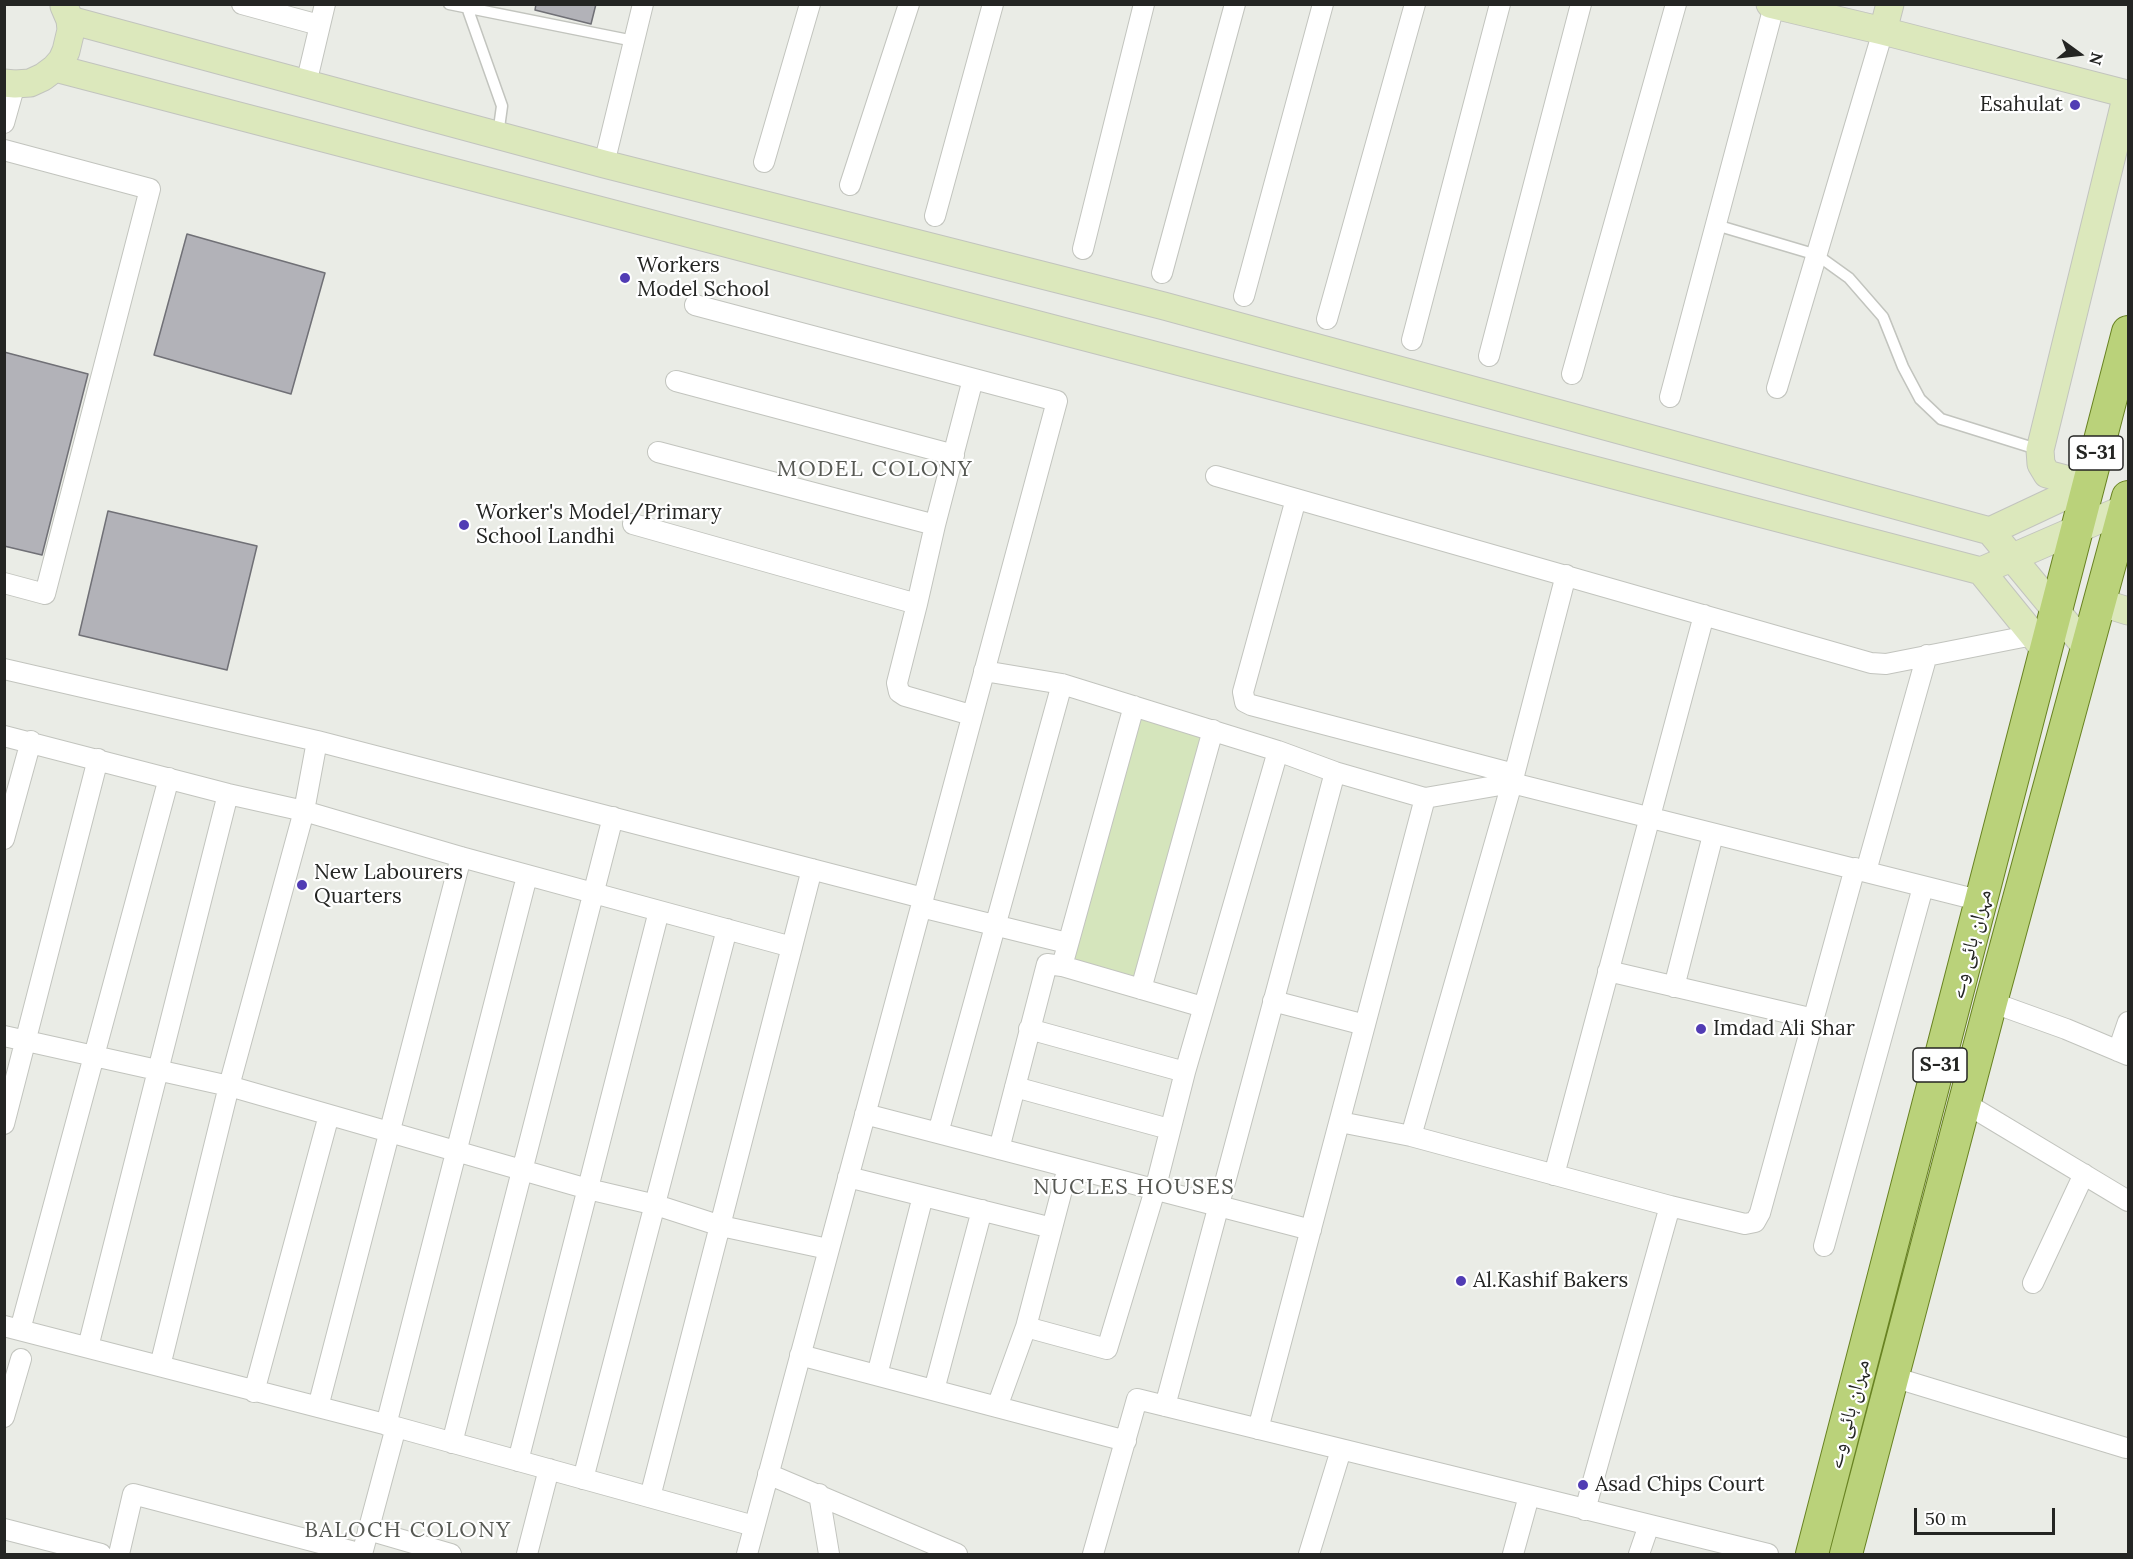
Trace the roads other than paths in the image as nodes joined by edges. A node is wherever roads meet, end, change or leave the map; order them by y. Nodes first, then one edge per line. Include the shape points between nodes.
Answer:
1 (242, 4) edge
2 (325, 4) edge
3 (449, 4) edge
4 (643, 4) edge
5 (810, 4) edge
6 (909, 4) edge
7 (993, 4) edge
8 (1144, 4) edge
9 (1235, 4) edge
10 (1323, 4) edge
11 (1414, 4) edge
12 (1500, 4) edge
13 (1581, 4) edge
14 (1676, 4) edge
15 (1890, 4) edge
16 (1772, 5) edge
17 (468, 10) junction
18 (67, 12) edge
19 (319, 25) junction
20 (1883, 31) junction
21 (634, 41) junction
22 (55, 68) junction
23 (10, 84) edge
24 (306, 84) junction
25 (4, 123) edge
26 (498, 135) junction
27 (4, 150) edge
28 (764, 162) dead end
29 (604, 164) junction
30 (850, 185) dead end
31 (935, 216) dead end
32 (1716, 225) junction
33 (1083, 249) dead end
34 (1817, 255) junction
35 (1162, 273) dead end
36 (1244, 296) dead end
37 (694, 305) dead end
38 (1327, 319) dead end
39 (2128, 332) edge
40 (1412, 340) dead end
41 (1489, 356) dead end
42 (1572, 374) dead end
43 (973, 379) junction
44 (676, 381) dead end
45 (1778, 388) dead end
46 (1670, 397) dead end
47 (2040, 450) junction
48 (658, 452) dead end
49 (954, 455) junction
50 (1216, 476) dead end
51 (2088, 485) junction
52 (1296, 499) junction
53 (2127, 502) edge
54 (633, 524) dead end
55 (935, 525) junction
56 (2078, 529) junction
57 (1989, 531) junction
58 (2012, 557) junction
59 (1981, 571) junction
60 (1566, 575) junction
61 (4, 583) edge
62 (2099, 602) junction
63 (917, 604) junction
64 (2056, 611) junction
65 (2128, 611) edge
66 (1704, 615) junction
67 (2040, 643) junction
68 (2086, 647) junction
69 (1927, 655) junction
70 (4, 669) edge
71 (984, 670) junction
72 (1062, 684) junction
73 (1134, 706) junction
74 (971, 715) junction
75 (1213, 730) junction
76 (4, 736) edge
77 (31, 741) junction
78 (317, 741) junction
79 (1278, 751) junction
80 (98, 759) junction
81 (1335, 772) junction
82 (169, 778) junction
83 (1513, 778) junction
84 (228, 794) junction
85 (1425, 798) junction
86 (304, 811) junction
87 (613, 817) junction
88 (1650, 818) junction
89 (1713, 835) junction
90 (4, 839) edge
91 (461, 857) junction
92 (812, 869) junction
93 (1861, 870) junction
94 (528, 876) junction
95 (1923, 887) junction
96 (595, 892) junction
97 (1982, 901) junction
98 (922, 902) junction
99 (659, 911) junction
100 (994, 925) junction
101 (727, 929) junction
102 (1067, 943) junction
103 (792, 947) junction
104 (1062, 966) junction
105 (1608, 971) junction
106 (1674, 987) junction
107 (1141, 989) junction
108 (1273, 1001) junction
109 (1991, 1002) junction
110 (1203, 1007) junction
111 (1814, 1019) junction
112 (2128, 1022) edge
113 (1365, 1025) junction
114 (1029, 1029) junction
115 (4, 1036) edge
116 (26, 1041) junction
117 (2123, 1053) edge
118 (93, 1056) junction
119 (159, 1069) junction
120 (1185, 1072) junction
121 (229, 1086) junction
122 (1015, 1087) junction
123 (1965, 1103) junction
124 (865, 1114) junction
125 (328, 1115) junction
126 (1340, 1122) junction
127 (4, 1124) edge
128 (1169, 1129) junction
129 (390, 1131) junction
130 (938, 1133) junction
131 (1411, 1136) junction
132 (999, 1149) junction
133 (458, 1151) junction
134 (1068, 1167) junction
135 (522, 1169) junction
136 (2084, 1174) junction
137 (1554, 1175) junction
138 (848, 1177) junction
139 (588, 1189) junction
140 (1155, 1190) junction
141 (923, 1196) junction
142 (2128, 1201) edge
143 (656, 1205) junction
144 (1219, 1205) junction
145 (1670, 1206) junction
146 (982, 1210) junction
147 (721, 1226) junction
148 (1052, 1228) junction
149 (1311, 1230) junction
150 (1824, 1246) dead end
151 (828, 1249) junction
152 (2033, 1283) dead end
153 (1026, 1327) junction
154 (12, 1328) edge
155 (88, 1347) junction
156 (800, 1355) junction
157 (21, 1359) dead end
158 (160, 1366) junction
159 (877, 1375) junction
160 (1893, 1377) junction
161 (934, 1390) junction
162 (254, 1392) junction
163 (1165, 1406) junction
164 (318, 1407) junction
165 (997, 1407) junction
166 (4, 1417) edge
167 (391, 1426) junction
168 (1258, 1429) junction
169 (1126, 1441) junction
170 (452, 1443) junction
171 (2126, 1448) dead end
172 (1341, 1450) junction
173 (518, 1461) junction
174 (549, 1469) junction
175 (768, 1474) junction
176 (583, 1479) junction
177 (819, 1494) junction
178 (1528, 1496) junction
179 (650, 1497) junction
180 (1585, 1510) junction
181 (1649, 1525) junction
182 (754, 1526) junction
183 (4, 1529) edge
184 (368, 1530) junction
185 (101, 1554) edge
186 (119, 1554) edge
187 (451, 1554) edge
188 (527, 1554) edge
189 (747, 1554) edge
190 (829, 1554) edge
191 (957, 1554) edge
192 (1093, 1554) edge
193 (1309, 1554) edge
194 (1513, 1554) edge
195 (1640, 1554) edge
196 (1768, 1554) edge
197 (1812, 1554) edge
198 (1846, 1554) edge

1 - 19 street
2 - 19 street
3 - 17 lane
4 - 21 street
5 - 28 street
6 - 30 street
7 - 31 street
8 - 33 street
9 - 35 street
10 - 36 street
11 - 38 street
12 - 40 street
13 - 41 street
14 - 42 street
15 - 20 street
16 - 20 street
16 - 32 street
17 - 21 lane
17 - 26 lane via 502,106
18 - 22 street via 70,30 66,51
18 - 24 street
19 - 24 street
20 - 34 street
20 - 47 street via 2127,94
21 - 29 street
22 - 23 street via 30,83
22 - 59 street
23 - 25 street
24 - 26 street
26 - 29 street
27 - 61 street via 150,189 45,594
29 - 57 street via 1164,306
32 - 34 lane
32 - 46 street
34 - 45 street
34 - 47 lane via 1849,278 1883,317 1920,399 1941,419
37 - 43 street
39 - 51 main road, مہران ہائی وے / S-31
43 - 49 street
43 - 71 street via 1057,401
44 - 49 street
47 - 51 street via 2047,474
48 - 55 street
49 - 55 street
50 - 52 street
51 - 56 main road, مہران ہائی وے / S-31
51 - 57 street
52 - 60 street
52 - 83 street via 1243,692 1245,702
53 - 56 street
53 - 62 main road, مہران ہائی وے / S-31
54 - 63 street
55 - 63 street
56 - 58 street
56 - 64 main road, مہران ہائی وے / S-31
57 - 58 street
58 - 59 street
58 - 64 street
59 - 67 street
60 - 66 street
60 - 83 street
62 - 65 street
62 - 68 main road, مہران ہائی وے / S-31
63 - 74 street via 898,692
64 - 67 main road, مہران ہائی وے / S-31
64 - 68 street
66 - 69 street via 1871,663 1886,664
66 - 88 street
67 - 69 street
67 - 97 main road, مہران ہائی وے / S-31
68 - 109 main road, مہران ہائی وے / S-31
69 - 93 street
70 - 78 street
71 - 72 street
71 - 74 street
72 - 73 street
72 - 100 street
73 - 75 street
73 - 102 street
74 - 98 street
75 - 79 street
75 - 107 street
76 - 77 street
77 - 80 street
77 - 90 street
78 - 86 street
78 - 87 street
79 - 81 street
79 - 110 street
80 - 82 street
80 - 116 street
81 - 85 street
81 - 108 street
82 - 84 street
82 - 118 street
83 - 85 street
83 - 88 street
83 - 131 street
84 - 86 street
84 - 119 street
85 - 113 street
86 - 91 street
86 - 121 street
87 - 92 street
87 - 96 street
88 - 89 street
88 - 105 street
89 - 93 street
89 - 106 street
91 - 94 street
91 - 129 street
92 - 98 street
92 - 103 street
93 - 95 street
93 - 111 street
94 - 96 street
94 - 133 street
95 - 97 street
95 - 150 street
96 - 99 street
96 - 135 street
97 - 197 main road, مہران ہائی وے / S-31
98 - 100 street
98 - 124 street
99 - 101 street
99 - 139 street
100 - 102 street
100 - 130 street
101 - 103 street
101 - 143 street
102 - 104 street
103 - 147 street
104 - 107 street
104 - 114 street via 1047,964
105 - 106 street
105 - 137 street
106 - 111 street
107 - 110 street
108 - 113 street
108 - 144 street
109 - 117 street
109 - 123 main road, مہران ہائی وے / S-31
110 - 120 street
111 - 145 street via 1755,1222 1745,1224
112 - 117 street
113 - 126 street
114 - 120 street
114 - 122 street
115 - 116 street
116 - 118 street
116 - 127 street
118 - 119 street
118 - 154 street
119 - 121 street
119 - 155 street
120 - 128 street
121 - 125 street
121 - 158 street
122 - 128 street
122 - 132 street
123 - 136 street
123 - 160 main road, مہران ہائی وے / S-31
124 - 130 street
124 - 138 street
125 - 129 street
125 - 162 street
126 - 131 street
126 - 149 street
128 - 140 street
129 - 133 street
129 - 164 street
130 - 132 street
131 - 137 street
132 - 134 street
133 - 135 street
133 - 167 street
134 - 140 street
134 - 148 street
135 - 139 street
135 - 170 street
136 - 142 street
136 - 152 street
137 - 145 street
138 - 141 street
138 - 151 street
139 - 143 street
139 - 173 street
140 - 144 street
140 - 153 street via 1107,1349
141 - 146 street
141 - 159 street
143 - 147 street
143 - 176 street
144 - 149 street
144 - 163 street
145 - 180 street
146 - 148 street
146 - 161 street
147 - 151 street
147 - 179 street
148 - 153 street
149 - 168 street
151 - 156 street
153 - 165 street
154 - 155 street
155 - 158 street
156 - 159 street
156 - 175 street
157 - 166 street
158 - 162 street
159 - 161 street
160 - 171 street
160 - 198 main road, مہران ہائی وے / S-31
161 - 165 street
162 - 164 street
163 - 168 street
163 - 169 street via 1137,1399
164 - 167 street
165 - 169 street
167 - 170 street
167 - 184 street
168 - 172 street
169 - 192 street
170 - 173 street
172 - 178 street
172 - 193 street
173 - 174 street
174 - 176 street
174 - 188 street
175 - 177 street
175 - 182 street
176 - 179 street
177 - 190 street
177 - 191 street
178 - 180 street
178 - 194 street
179 - 182 street
180 - 181 street
181 - 195 street
181 - 196 street
182 - 189 street
183 - 185 street
184 - 186 street via 362,1554 133,1494
184 - 187 street

